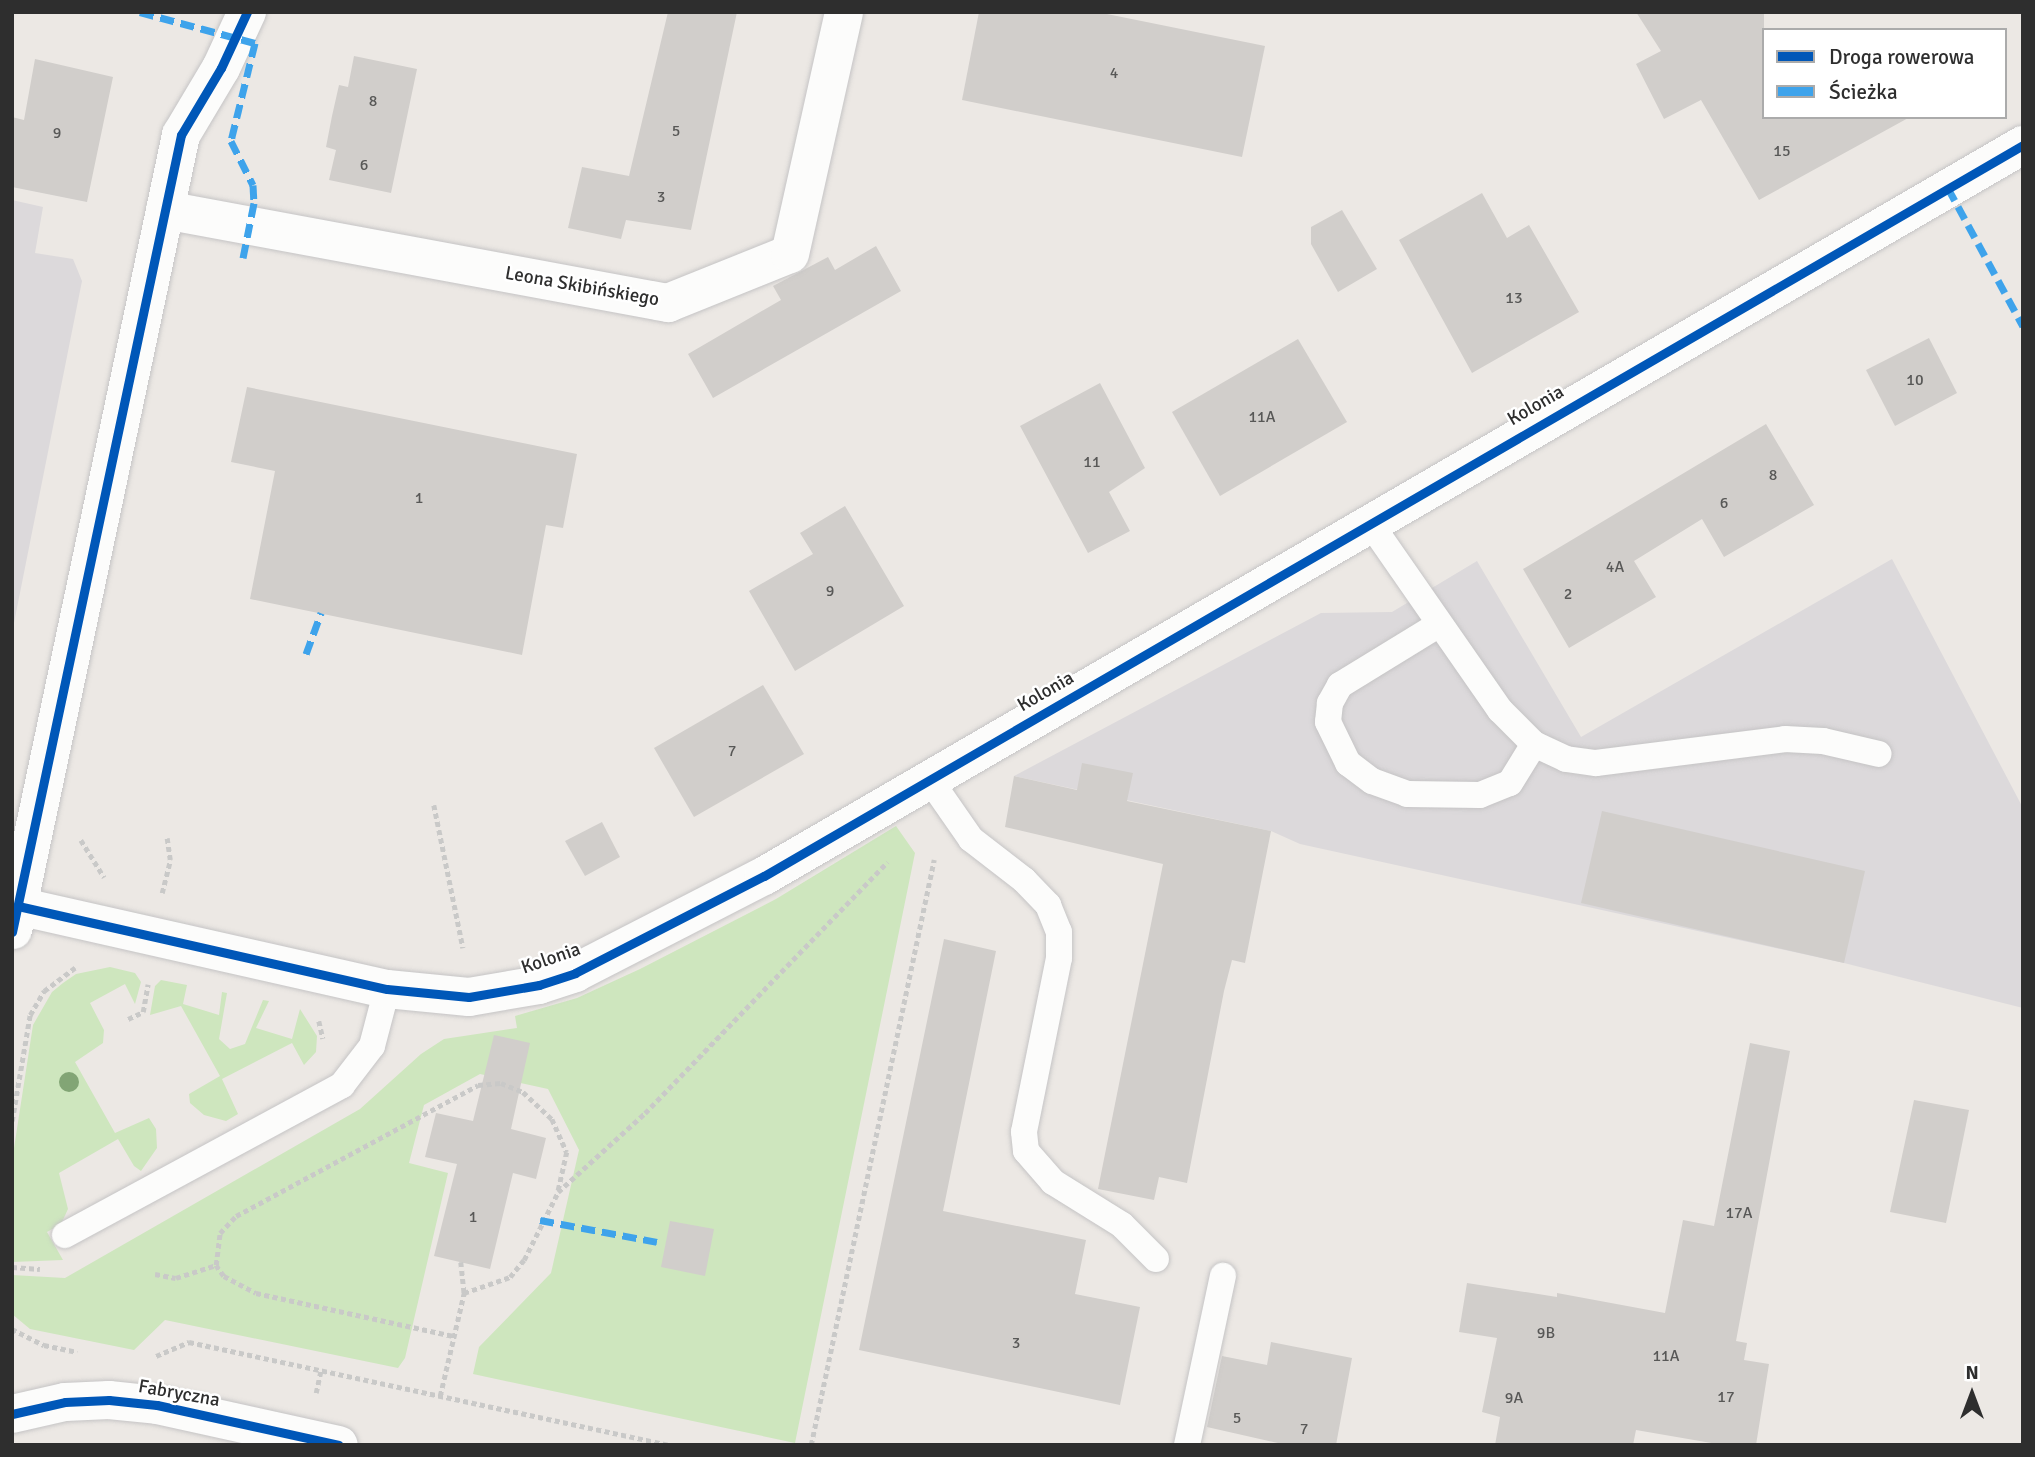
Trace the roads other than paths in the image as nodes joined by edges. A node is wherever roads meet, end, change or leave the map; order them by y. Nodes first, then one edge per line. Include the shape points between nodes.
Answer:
1 (247, 12) edge
2 (844, 12) edge
3 (2023, 145) edge
4 (165, 210) junction
5 (1370, 523) junction
6 (1438, 625) junction
7 (1534, 744) junction
8 (1879, 754) dead end
9 (938, 792) junction
10 (15, 919) edge
11 (387, 989) junction
12 (65, 1235) dead end
13 (1156, 1259) dead end
14 (1223, 1276) dead end
15 (12, 1414) edge
16 (339, 1445) edge
17 (1187, 1445) edge

1 - 4 street via 181,135
2 - 4 street, Leona Skibińskiego via 790,254 668,303
3 - 5 street, Kolonia
4 - 10 street
5 - 6 lane
5 - 9 street, Kolonia
6 - 7 lane via 1500,710
6 - 7 lane via 1340,685 1330,704 1328,722 1348,763 1372,782 1407,794 1480,795 1510,783
7 - 8 lane via 1566,759 1596,763 1785,738
9 - 11 street, Kolonia via 575,972 538,985 469,997
9 - 13 lane via 971,839 1048,905 1059,932 1059,958 1024,1132 1026,1151 1053,1182 1122,1225
10 - 11 street, Kolonia
11 - 12 lane via 372,1046 342,1085
14 - 17 lane
15 - 16 street, Fabryczna via 65,1402 109,1400 158,1405

